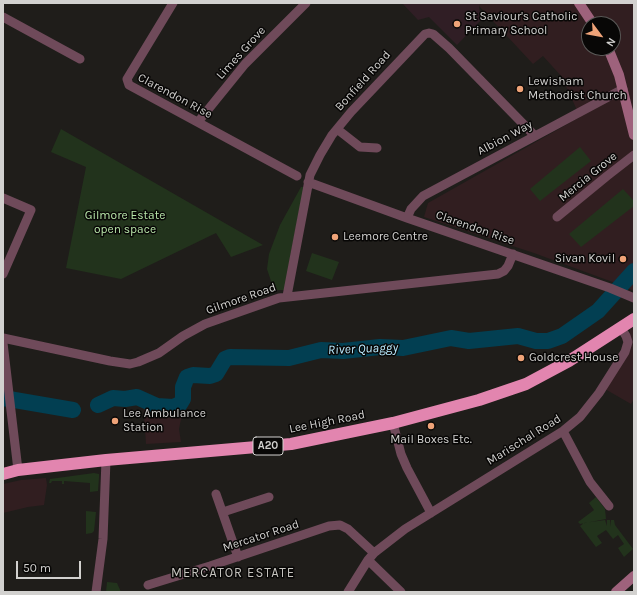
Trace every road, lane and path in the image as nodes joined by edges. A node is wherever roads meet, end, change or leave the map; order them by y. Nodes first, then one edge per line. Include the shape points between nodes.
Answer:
1 (173, 3) edge
2 (306, 3) edge
3 (579, 3) edge
4 (588, 16) edge
5 (3, 18) edge
6 (612, 56) edge
7 (80, 59) dead end
8 (623, 89) junction
9 (630, 100) edge
10 (198, 122) junction
11 (337, 129) junction
12 (634, 135) edge
13 (535, 136) junction
14 (377, 148) dead end
15 (634, 156) edge
16 (297, 176) dead end
17 (308, 182) junction
18 (3, 198) edge
19 (557, 217) dead end
20 (407, 218) junction
21 (513, 254) junction
22 (3, 274) edge
23 (288, 296) junction
24 (631, 296) edge
25 (634, 319) edge
26 (621, 328) junction
27 (3, 338) edge
28 (3, 343) edge
29 (393, 423) junction
30 (564, 431) junction
31 (106, 460) junction
32 (18, 470) junction
33 (3, 474) edge
34 (216, 494) dead end
35 (269, 497) dead end
36 (609, 506) dead end
37 (223, 512) junction
38 (431, 513) junction
39 (238, 556) junction
40 (371, 556) junction
41 (634, 576) edge
42 (148, 585) dead end
43 (96, 592) edge
44 (348, 592) edge
45 (401, 592) edge
46 (616, 592) edge

1 - 10 street, Clarendon Rise via 127,83 137,91
2 - 10 street, Limes Grove via 245,64
3 - 4 street
5 - 7 street
6 - 8 street
8 - 9 street
8 - 13 street, Albion Way
9 - 12 street
10 - 16 street, Clarendon Rise
11 - 13 street, Bonfield Road via 392,67 429,33 449,48
11 - 14 street via 360,147
11 - 17 street, Bonfield Road via 320,155
13 - 20 street, Albion Way via 423,196 411,209
15 - 19 street, Mercia Grove
17 - 20 street, Clarendon Rise
17 - 23 street, Bonfield Road
18 - 22 street via 31,210
20 - 21 street, Clarendon Rise
21 - 23 street, Gilmore Road via 508,266 498,274
21 - 24 street, Clarendon Rise
23 - 27 street, Gilmore Road via 249,307 205,324 159,353 130,364 110,362
25 - 26 highway, Lee High Road / A20
26 - 29 highway, Lee High Road / A20 via 569,361 526,384 479,400
26 - 30 street, Marischal Road via 628,342 625,352 599,393 580,417
28 - 32 street
29 - 31 highway, Lee High Road / A20 via 291,444
29 - 38 street via 401,454
30 - 36 street via 590,482
30 - 38 street, Marischal Road
31 - 32 highway, Lee High Road / A20
31 - 43 street via 103,532
32 - 33 highway, Lee High Road / A20
34 - 37 street
35 - 37 street
37 - 39 street
38 - 40 street, Marischal Road via 405,529
39 - 40 street, Mercator Road via 329,526 340,525 356,534
39 - 42 street, Mercator Road
40 - 44 street
40 - 45 street, Mercator Road
41 - 46 street

